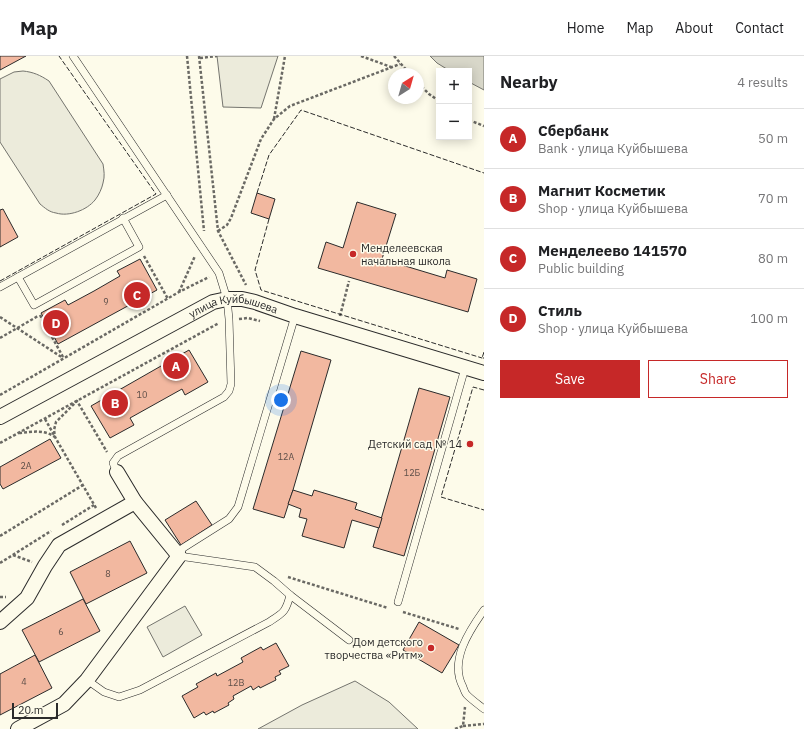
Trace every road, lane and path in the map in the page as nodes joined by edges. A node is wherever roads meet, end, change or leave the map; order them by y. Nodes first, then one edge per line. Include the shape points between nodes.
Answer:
1 (73, 56) edge
2 (187, 56) edge
3 (217, 56) edge
4 (285, 56) edge
5 (361, 56) edge
6 (394, 56) edge
7 (200, 57) edge
8 (400, 64) junction
9 (391, 68) joint
10 (404, 68) edge
11 (388, 69) edge
12 (424, 89) edge
13 (436, 99) edge
14 (274, 119) junction
15 (472, 121) edge
16 (484, 126) edge
17 (166, 195) junction
18 (123, 218) junction
19 (218, 231) junction
20 (200, 244) junction
21 (139, 247) junction
22 (219, 273) junction
23 (18, 277) junction
24 (349, 281) dead end
25 (0, 287) edge
26 (247, 288) dead end
27 (179, 292) junction
28 (168, 299) junction
29 (227, 299) junction
30 (34, 306) junction
31 (40, 315) junction
32 (295, 316) junction
33 (0, 317) edge
34 (16, 328) junction
35 (337, 329) junction
36 (0, 338) edge
37 (64, 358) junction
38 (465, 368) junction
39 (484, 374) edge
40 (0, 395) edge
41 (0, 417) edge
42 (45, 418) dead end
43 (17, 434) dead end
44 (55, 437) junction
45 (115, 468) junction
46 (83, 485) junction
47 (136, 502) junction
48 (94, 505) junction
49 (103, 521) junction
50 (0, 536) edge
51 (12, 555) junction
52 (179, 556) junction
53 (0, 562) edge
54 (45, 566) junction
55 (284, 576) dead end
56 (290, 595) junction
57 (398, 602) dead end
58 (388, 608) dead end
59 (484, 610) edge
60 (403, 612) dead end
61 (0, 622) edge
62 (469, 632) junction
63 (349, 640) dead end
64 (87, 680) junction
65 (467, 694) junction
66 (484, 709) edge
67 (484, 724) edge
68 (463, 726) junction
69 (18, 729) edge
70 (455, 729) edge

1 - 17 lane
2 - 20 path via 204,229
3 - 7 path
4 - 14 path
5 - 9 path
6 - 8 path
7 - 19 path
8 - 9 path
8 - 10 path
11 - 14 path via 290,106
12 - 13 path
14 - 19 path via 261,140 231,218 227,225
15 - 16 path
17 - 18 lane
17 - 20 lane
18 - 21 lane
18 - 23 lane
19 - 26 path
20 - 22 lane
20 - 27 path
21 - 28 path
21 - 30 lane
22 - 27 path
22 - 29 lane
23 - 25 lane
23 - 30 lane
24 - 35 path
27 - 28 path
28 - 37 path
29 - 32 street, улица Куйбышева via 255,302
29 - 41 street, улица Куйбышева via 214,302
29 - 45 lane via 231,384 229,391 224,397 118,456
30 - 31 path
31 - 34 path
31 - 37 path
32 - 35 street, улица Куйбышева
32 - 52 lane via 238,507 229,519 183,548
33 - 34 path
34 - 36 path
34 - 37 path
35 - 38 street, улица Куйбышева
37 - 40 path
38 - 39 street, улица Куйбышева
38 - 57 lane
42 - 44 path
43 - 44 path via 41,431
44 - 45 path via 56,422 77,401
44 - 46 path
45 - 47 street
46 - 48 path
46 - 50 path
47 - 49 street
47 - 52 street
48 - 49 path
48 - 51 path
49 - 54 street via 59,546
51 - 53 path
51 - 54 path
52 - 56 lane via 255,567
52 - 64 street
54 - 61 street via 27,598
55 - 58 path
56 - 63 lane
56 - 64 lane via 281,613 269,622 140,690 119,697 104,692
59 - 62 lane
60 - 62 path
62 - 65 lane via 462,647 458,670 460,682
64 - 69 street via 64,704
65 - 66 lane
65 - 68 path
67 - 68 path
68 - 70 path

